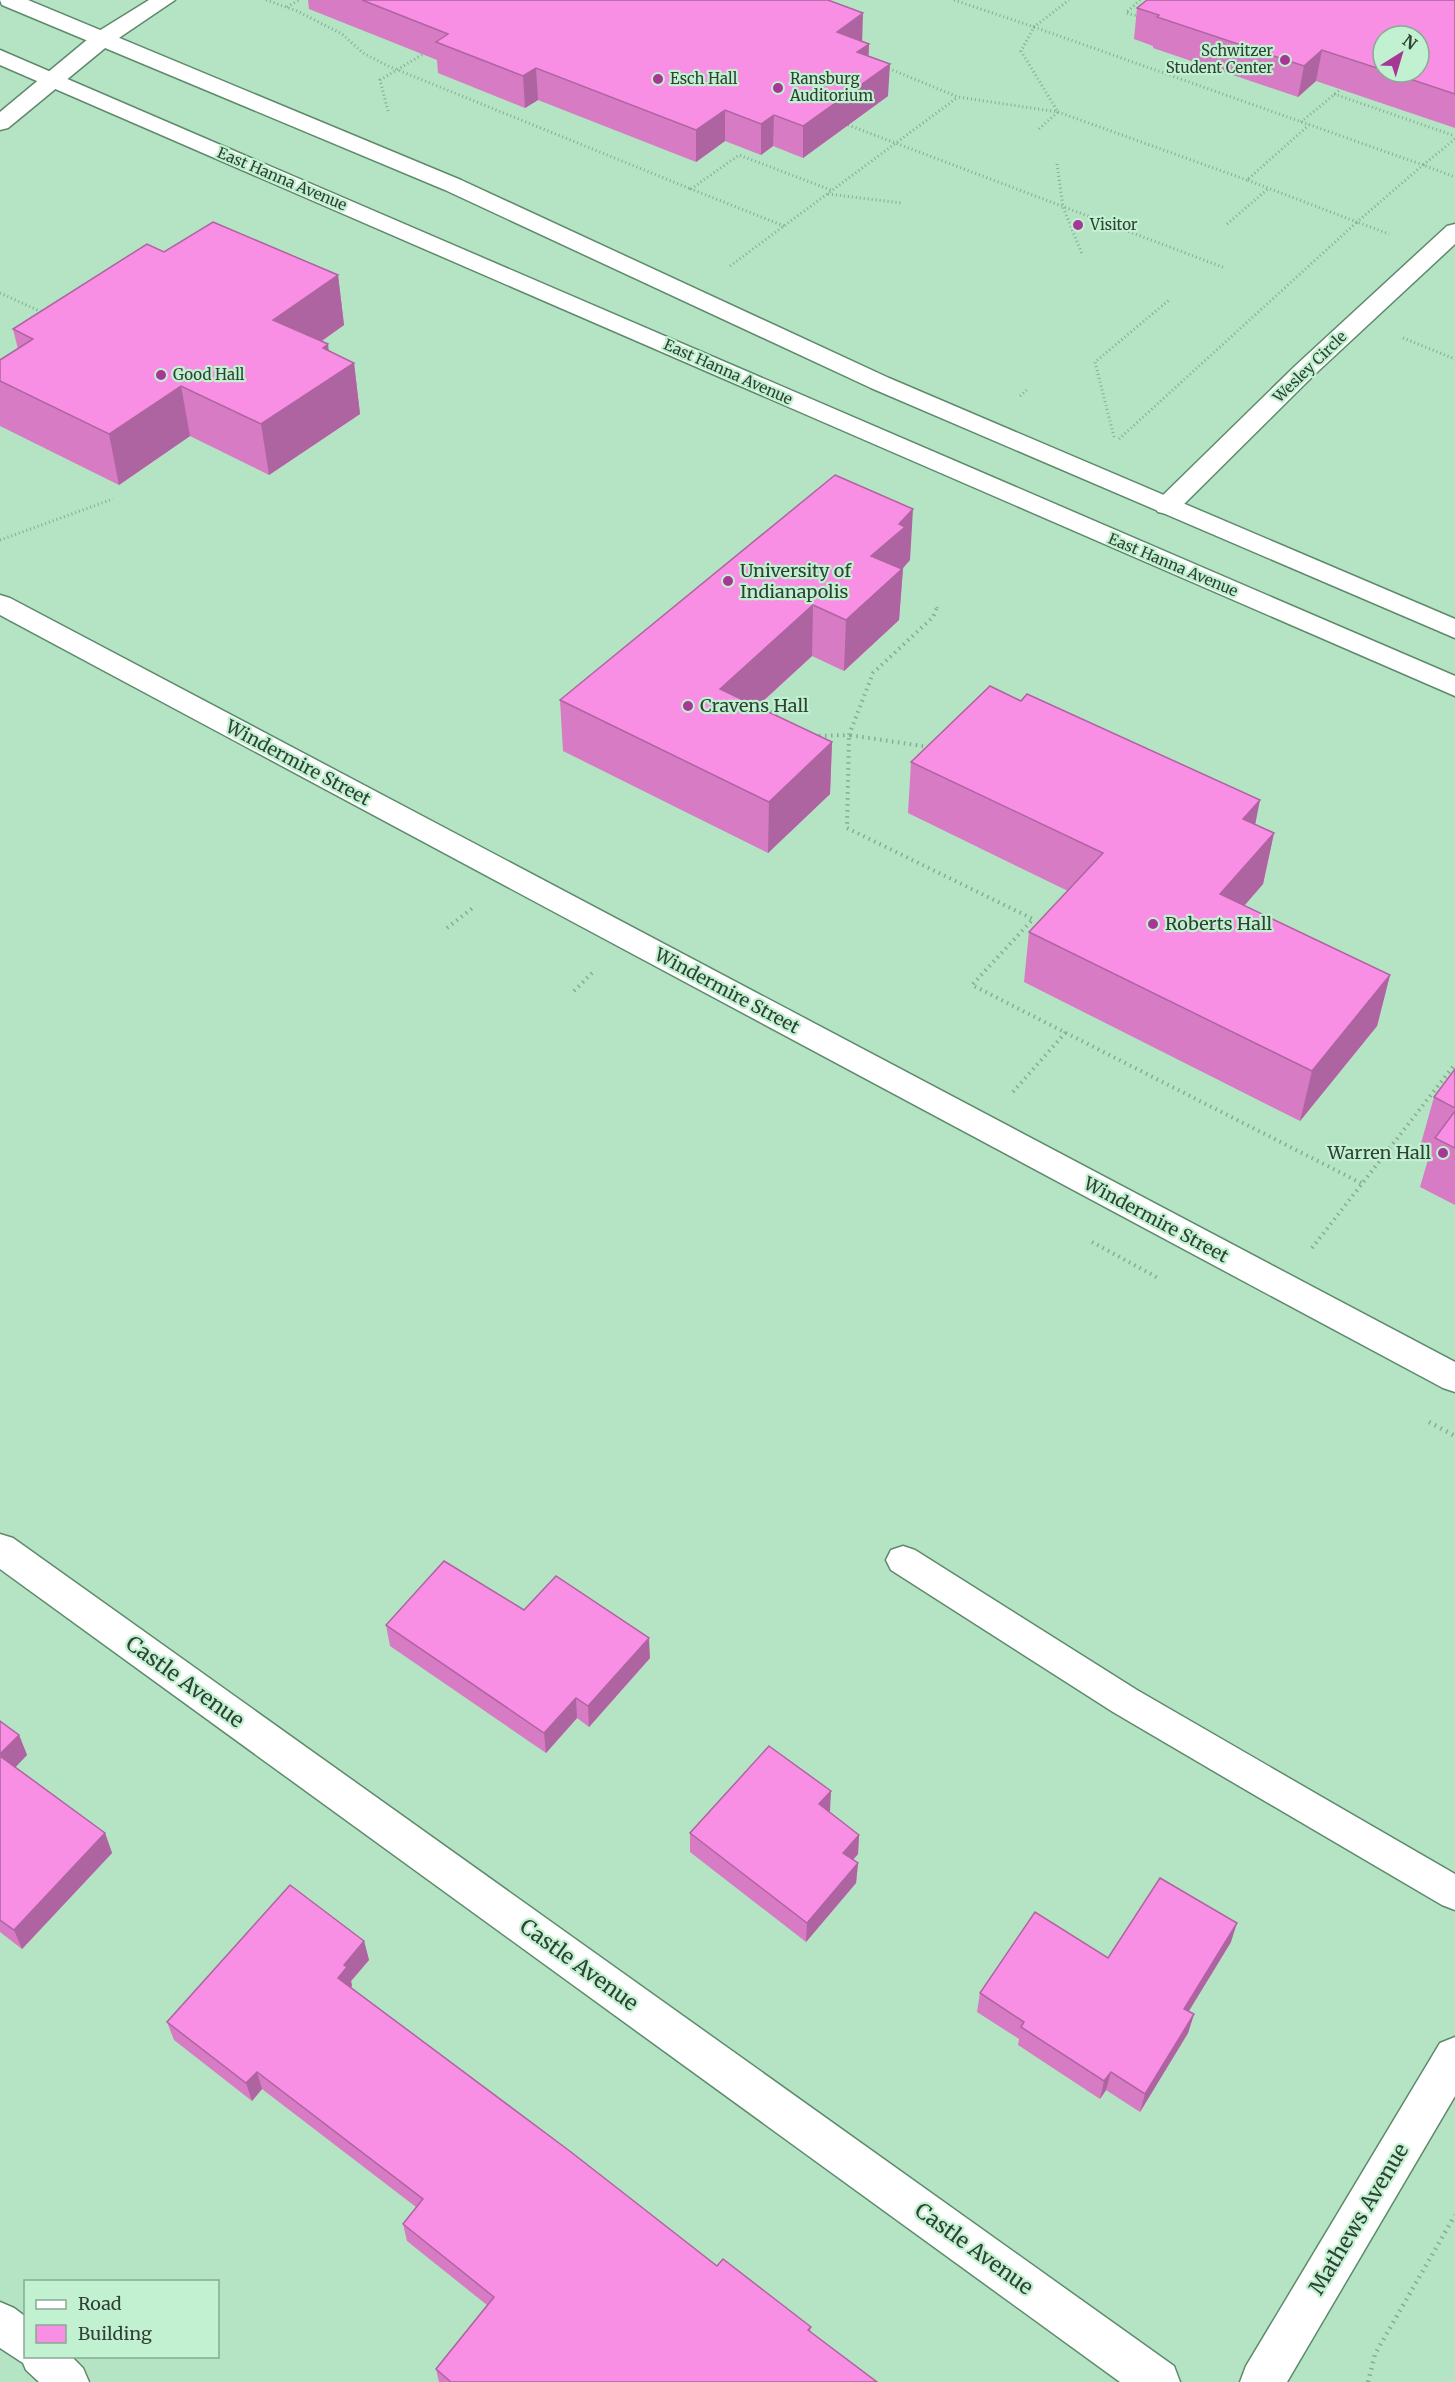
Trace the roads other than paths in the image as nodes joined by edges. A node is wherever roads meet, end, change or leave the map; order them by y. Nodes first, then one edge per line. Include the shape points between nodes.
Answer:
1 (10, 0) edge
2 (164, 0) edge
3 (102, 39) junction
4 (0, 57) edge
5 (52, 80) junction
6 (0, 123) edge
7 (1455, 231) edge
8 (1167, 506) junction
9 (8, 608) edge
10 (1455, 629) edge
11 (1455, 687) edge
12 (1455, 1378) edge
13 (0, 1549) edge
14 (903, 1560) dead end
15 (1455, 1893) edge
16 (1455, 2057) edge
17 (0, 2322) edge
18 (24, 2342) edge
19 (42, 2358) edge
20 (69, 2382) edge
21 (1158, 2382) edge
22 (1262, 2382) edge

1 - 3 main road
2 - 3 main road
3 - 5 main road
3 - 8 main road via 453,185 880,383
4 - 5 main road, East Hanna Avenue
5 - 6 main road
5 - 11 main road, East Hanna Avenue
7 - 8 main road, Wesley Circle via 1304,371
8 - 10 main road
9 - 12 main road, Windermire Street
13 - 21 main road, Castle Avenue
14 - 15 lane via 1125,1701
16 - 22 main road, Mathews Avenue
17 - 18 lane
19 - 20 lane

